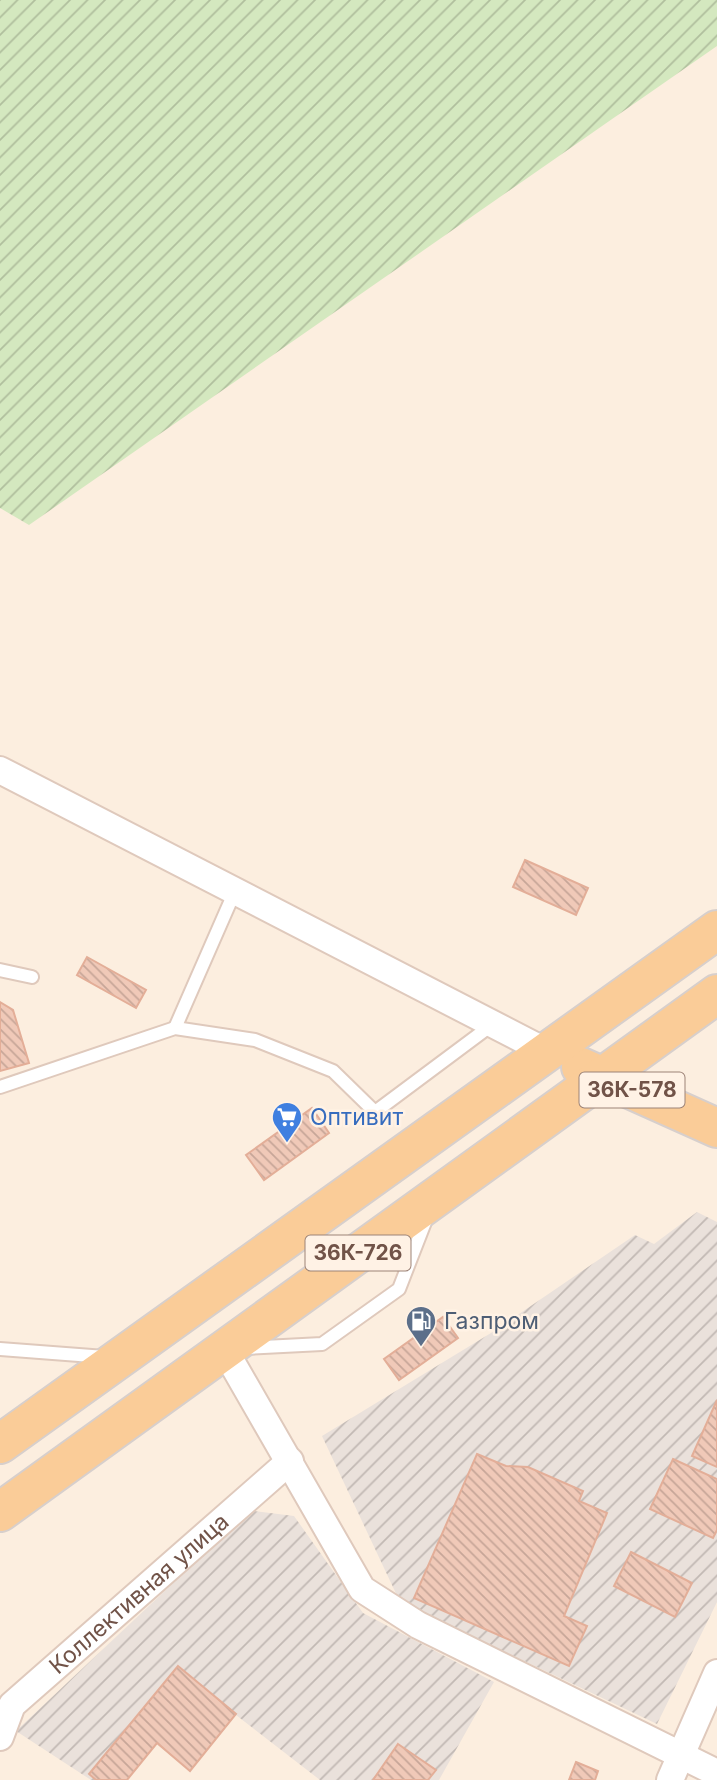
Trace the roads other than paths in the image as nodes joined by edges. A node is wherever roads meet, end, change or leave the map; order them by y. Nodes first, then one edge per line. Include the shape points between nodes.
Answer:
1 (0, 770) edge
2 (235, 891) junction
3 (717, 930) edge
4 (0, 970) edge
5 (32, 977) dead end
6 (717, 994) edge
7 (493, 1024) junction
8 (175, 1028) junction
9 (547, 1052) junction
10 (600, 1076) junction
11 (0, 1087) edge
12 (717, 1128) edge
13 (434, 1199) junction
14 (0, 1349) edge
15 (224, 1349) junction
16 (119, 1358) junction
17 (0, 1444) edge
18 (290, 1461) junction
19 (0, 1512) edge
20 (717, 1674) edge
21 (0, 1737) edge
22 (682, 1756) junction
23 (717, 1773) edge
24 (670, 1780) edge

1 - 2 street
2 - 7 street
2 - 8 lane
3 - 9 main road, 36К-726
4 - 5 lane
6 - 10 main road, 36К-726
7 - 8 lane via 375,1112 333,1071 255,1040
7 - 9 street
8 - 11 lane
9 - 10 main road, 36К-578
9 - 16 main road, 36К-726
10 - 12 main road, 36К-578
10 - 13 main road, 36К-726
13 - 15 main road, 36К-726
13 - 15 lane via 399,1289 322,1344
14 - 16 lane
15 - 18 street
15 - 19 main road, 36К-726
16 - 17 main road, 36К-726
18 - 21 street, Коллективная улица via 12,1705
18 - 22 street via 362,1589 418,1625
20 - 22 street
22 - 23 street
22 - 24 street

